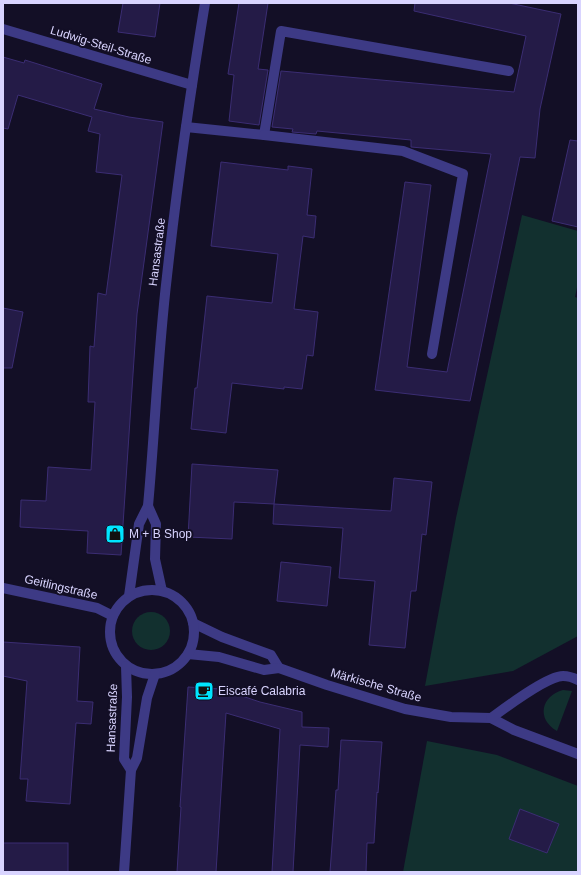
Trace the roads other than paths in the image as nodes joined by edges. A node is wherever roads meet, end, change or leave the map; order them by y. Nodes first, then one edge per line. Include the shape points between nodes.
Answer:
1 (205, 3) edge
2 (3, 29) edge
3 (510, 71) dead end
4 (192, 85) junction
5 (186, 127) junction
6 (264, 135) junction
7 (432, 354) dead end
8 (148, 506) junction
9 (3, 588) edge
10 (162, 591) junction
11 (129, 596) junction
12 (113, 616) junction
13 (193, 623) junction
14 (188, 654) junction
15 (126, 666) junction
16 (279, 668) junction
17 (155, 674) junction
18 (578, 680) edge
19 (492, 718) junction
20 (578, 754) edge
21 (131, 770) junction
22 (124, 872) edge

1 - 4 street, Hansastraße
2 - 4 street, Ludwig-Steil-Straße
3 - 6 street via 281,32
4 - 5 street, Hansastraße
5 - 6 street
5 - 8 street, Hansastraße via 167,277
6 - 7 street via 403,151 463,174
8 - 10 street, Hansastraße via 156,524 155,559
8 - 11 street, Hansastraße via 139,524
9 - 12 street, Geitlingstraße via 97,608
10 - 11 street via 145,591
10 - 13 street via 178,599 185,606
11 - 12 street
12 - 15 street via 110,638 118,658
13 - 14 street via 193,639
13 - 16 street via 271,655
14 - 16 street, Märkische Straße via 219,657 264,670
14 - 17 street via 174,668
15 - 17 street via 145,674
15 - 21 street, Hansastraße via 124,759
16 - 19 street, Märkische Straße via 405,709 451,717
17 - 21 street, Hansastraße via 146,698 137,758
18 - 19 street via 563,676 552,678
19 - 20 street, Märkische Straße via 514,730
21 - 22 street, Hansastraße

